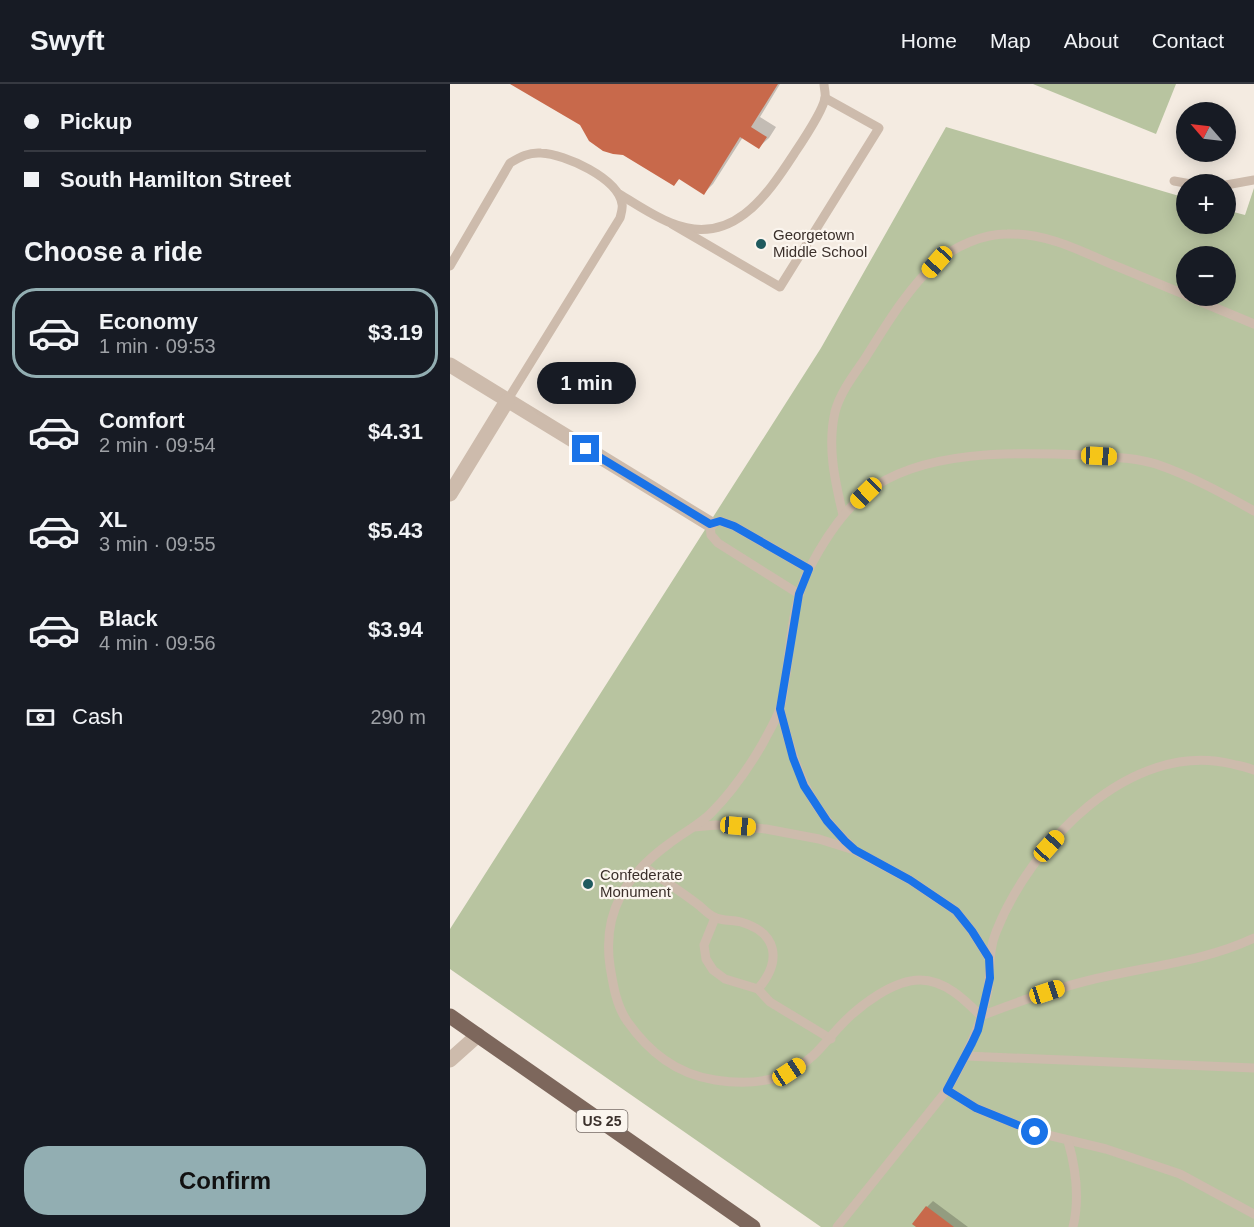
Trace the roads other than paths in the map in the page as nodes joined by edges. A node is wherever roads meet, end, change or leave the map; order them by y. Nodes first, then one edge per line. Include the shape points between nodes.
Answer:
1 (824, 84) edge
2 (825, 98) junction
3 (1254, 180) edge
4 (1236, 183) edge
5 (619, 194) junction
6 (672, 224) junction
7 (450, 266) edge
8 (1176, 291) edge
9 (1211, 306) edge
10 (1254, 324) edge
11 (450, 365) edge
12 (507, 401) junction
13 (450, 494) edge
14 (1254, 511) edge
15 (843, 515) junction
16 (710, 524) junction
17 (809, 569) junction
18 (799, 594) junction
19 (780, 709) junction
20 (1254, 770) edge
21 (693, 828) junction
22 (855, 850) junction
23 (643, 866) junction
24 (715, 918) junction
25 (1254, 938) edge
26 (989, 958) junction
27 (758, 989) junction
28 (450, 1016) edge
29 (981, 1017) junction
30 (478, 1035) junction
31 (831, 1039) junction
32 (966, 1056) junction
33 (450, 1060) edge
34 (1254, 1068) edge
35 (947, 1090) junction
36 (1068, 1141) junction
37 (1254, 1214) edge
38 (753, 1227) edge
39 (837, 1227) edge
40 (1073, 1227) edge

1 - 2 lane
2 - 6 lane via 799,147 754,208 715,229
2 - 6 lane via 879,128 780,287
3 - 4 lane
5 - 6 lane
5 - 7 lane via 576,163 543,153 522,156 510,163
5 - 12 lane via 623,206 620,218
8 - 15 lane via 1060,242 1031,235 1006,234 959,247 937,262 913,289 848,385 836,411 831,443
9 - 10 lane
11 - 12 street
12 - 13 street
12 - 16 street
14 - 15 lane via 1203,483 1153,463 1122,457 1053,454 976,455 927,465 888,478
15 - 17 lane
16 - 17 lane via 720,521 734,526
16 - 18 lane via 711,535 718,543
17 - 18 lane
18 - 19 lane
19 - 21 lane via 740,779
19 - 22 lane via 804,786 836,832
20 - 26 lane via 1215,760 1181,760 1144,771 1115,787 1063,831 1036,861 1004,913
21 - 22 lane via 716,825 766,829
21 - 23 lane
22 - 26 lane via 956,911
23 - 24 lane
23 - 31 lane via 625,885 612,913 607,946 613,985 624,1016 647,1047 670,1065 699,1077 735,1083 767,1081 789,1072 814,1057
24 - 27 lane via 705,945 706,959 725,979
24 - 27 lane via 750,925 770,940 773,961
25 - 29 lane via 1200,958 1061,987
26 - 29 lane via 990,978
27 - 31 lane via 770,1002
28 - 30 main road, US 25
29 - 31 lane via 944,986 920,980 893,986 866,1002
29 - 32 lane
30 - 33 street
30 - 38 main road, US 25
32 - 34 lane
32 - 35 lane
35 - 36 lane via 992,1115
35 - 39 lane
36 - 37 lane via 1106,1149 1180,1174
36 - 40 lane via 1077,1185

